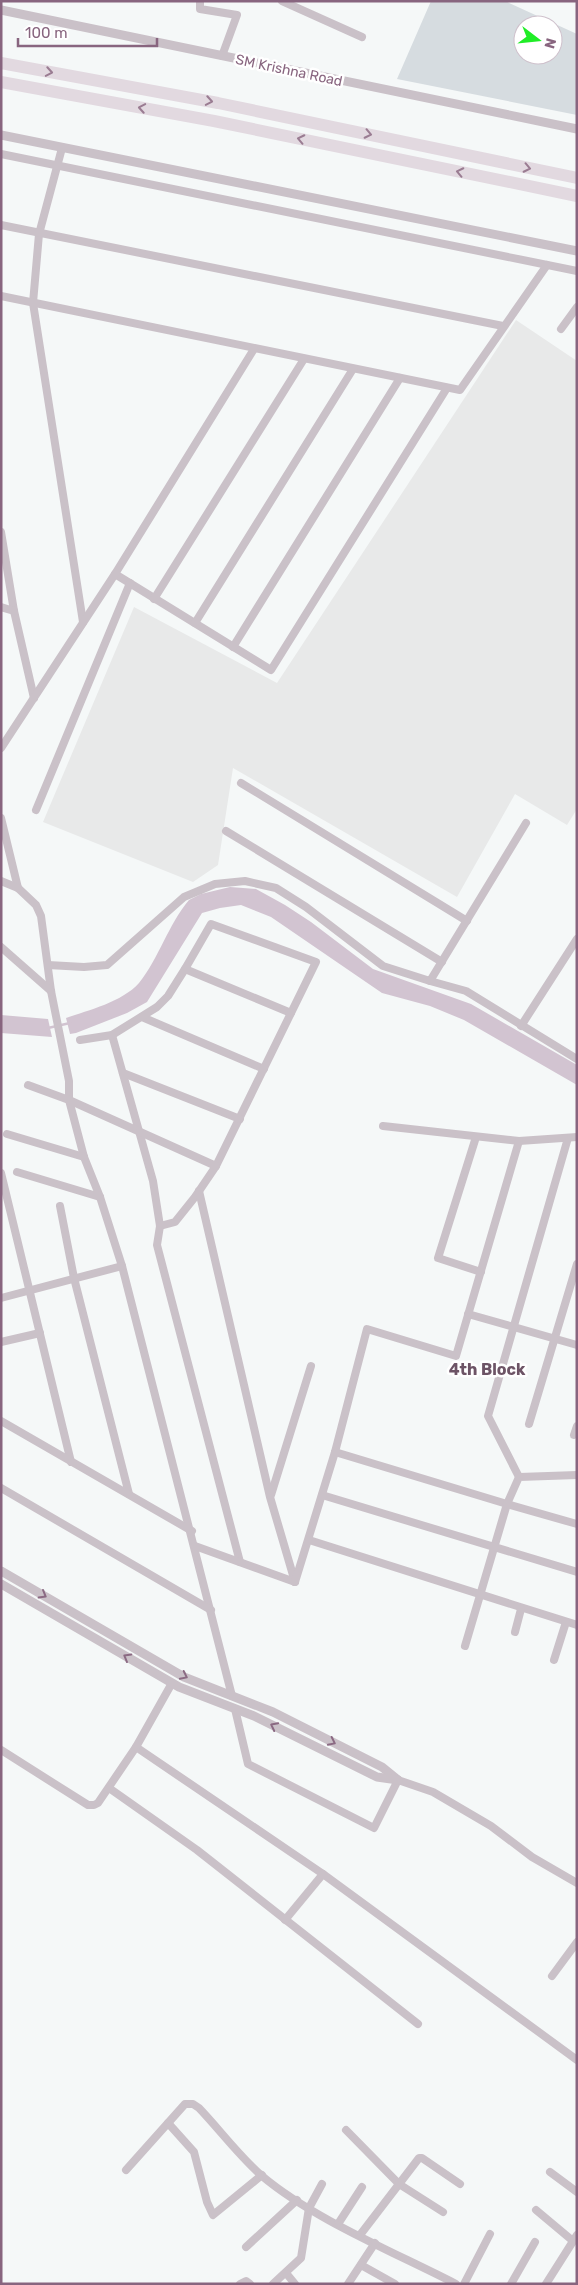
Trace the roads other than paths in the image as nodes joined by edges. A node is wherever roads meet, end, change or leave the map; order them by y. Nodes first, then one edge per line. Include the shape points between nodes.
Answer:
1 (200, 1) edge
2 (282, 1) edge
3 (1, 10) edge
4 (362, 37) dead end
5 (222, 56) junction
6 (1, 63) edge
7 (1, 82) edge
8 (577, 129) edge
9 (1, 135) edge
10 (62, 148) junction
11 (1, 154) edge
12 (58, 165) junction
13 (577, 178) edge
14 (577, 196) edge
15 (1, 225) edge
16 (39, 234) junction
17 (577, 251) edge
18 (547, 265) junction
19 (577, 271) edge
20 (1, 296) edge
21 (34, 303) junction
22 (577, 307) edge
23 (503, 326) junction
24 (561, 330) dead end
25 (254, 349) junction
26 (304, 359) junction
27 (353, 369) junction
28 (400, 378) junction
29 (447, 388) junction
30 (1, 532) edge
31 (115, 574) junction
32 (130, 584) junction
33 (154, 598) junction
34 (1, 607) edge
35 (14, 611) junction
36 (83, 622) junction
37 (195, 623) junction
38 (233, 647) junction
39 (34, 698) junction
40 (1, 748) edge
41 (241, 783) dead end
42 (36, 810) dead end
43 (1, 818) edge
44 (526, 823) dead end
45 (226, 831) dead end
46 (1, 881) edge
47 (18, 888) junction
48 (468, 922) junction
49 (577, 939) edge
50 (1, 947) edge
51 (442, 962) junction
52 (48, 965) junction
53 (185, 970) junction
54 (430, 981) junction
55 (51, 991) junction
56 (291, 1013) junction
57 (142, 1018) junction
58 (521, 1026) junction
59 (112, 1035) junction
60 (80, 1040) dead end
61 (577, 1059) edge
62 (264, 1069) junction
63 (124, 1074) junction
64 (28, 1085) dead end
65 (69, 1100) junction
66 (240, 1119) junction
67 (383, 1126) dead end
68 (140, 1133) junction
69 (7, 1134) dead end
70 (476, 1137) junction
71 (573, 1138) edge
72 (519, 1141) junction
73 (84, 1157) junction
74 (216, 1166) junction
75 (17, 1172) dead end
76 (1, 1173) edge
77 (199, 1191) junction
78 (100, 1197) junction
79 (60, 1206) dead end
80 (160, 1226) junction
81 (577, 1264) edge
82 (122, 1266) junction
83 (481, 1272) junction
84 (74, 1278) junction
85 (30, 1290) junction
86 (1, 1298) edge
87 (468, 1314) junction
88 (515, 1327) junction
89 (40, 1332) junction
90 (554, 1339) junction
91 (1, 1342) edge
92 (577, 1345) edge
93 (311, 1366) dead end
94 (1, 1421) edge
95 (528, 1424) dead end
96 (577, 1426) edge
97 (574, 1435) dead end
98 (335, 1452) junction
99 (71, 1462) junction
100 (577, 1475) edge
101 (519, 1477) junction
102 (1, 1488) edge
103 (129, 1494) junction
104 (322, 1495) junction
105 (270, 1497) junction
106 (506, 1504) junction
107 (577, 1524) edge
108 (192, 1531) junction
109 (309, 1540) junction
110 (195, 1546) junction
111 (494, 1547) junction
112 (240, 1562) junction
113 (1, 1571) edge
114 (577, 1572) edge
115 (295, 1582) junction
116 (1, 1584) edge
117 (480, 1594) junction
118 (522, 1609) junction
119 (211, 1610) junction
120 (566, 1622) junction
121 (577, 1625) edge
122 (515, 1632) dead end
123 (465, 1646) dead end
124 (554, 1660) dead end
125 (172, 1683) junction
126 (232, 1696) junction
127 (235, 1709) junction
128 (136, 1747) junction
129 (1, 1750) edge
130 (398, 1780) junction
131 (109, 1788) junction
132 (323, 1874) junction
133 (577, 1883) edge
134 (284, 1920) junction
135 (577, 1942) edge
136 (552, 1976) dead end
137 (418, 2024) dead end
138 (577, 2060) edge
139 (168, 2123) junction
140 (346, 2130) dead end
141 (126, 2170) dead end
142 (550, 2172) dead end
143 (262, 2175) junction
144 (322, 2184) dead end
145 (399, 2184) junction
146 (460, 2184) dead end
147 (362, 2187) dead end
148 (577, 2192) edge
149 (297, 2200) junction
150 (309, 2208) junction
151 (536, 2210) dead end
152 (443, 2212) dead end
153 (338, 2224) junction
154 (490, 2234) dead end
155 (360, 2235) junction
156 (575, 2238) edge
157 (535, 2242) dead end
158 (375, 2243) junction
159 (246, 2247) dead end
160 (361, 2264) junction
161 (286, 2273) junction
162 (240, 2284) edge
163 (250, 2284) edge
164 (273, 2284) edge
165 (295, 2284) edge
166 (348, 2284) edge
167 (395, 2284) edge
168 (456, 2284) edge
169 (464, 2284) edge
170 (511, 2284) edge
171 (546, 2284) edge

1 - 5 street via 200,9 237,15
2 - 4 street
3 - 5 street, SM Krishna Road
5 - 8 street, SM Krishna Road
6 -> 13 highway via 218,103
14 -> 7 highway via 214,121
9 - 10 street
10 - 12 street
10 - 17 street
11 - 12 street
12 - 16 street
12 - 18 street
15 - 16 street
16 - 21 street
16 - 23 street
18 - 19 street
18 - 23 street
20 - 21 street
21 - 25 street
21 - 36 street
22 - 24 street
23 - 29 street via 460,390
25 - 26 street
25 - 31 street
26 - 27 street
26 - 33 street
27 - 28 street
27 - 37 street
28 - 29 street
28 - 38 street
29 - 38 street via 271,670
30 - 35 street
31 - 32 street
31 - 36 street
32 - 33 street
32 - 42 street
33 - 37 street
34 - 35 street
35 - 39 street
36 - 39 street
37 - 38 street
39 - 40 street
41 - 48 street
43 - 47 street
44 - 48 street
45 - 51 street
46 - 47 street
47 - 52 street via 36,905 41,916
48 - 51 street
49 - 58 street
50 - 55 street
51 - 54 street
52 - 54 street via 107,965 184,897 215,884 245,881 276,888 384,966
52 - 55 street
53 - 56 street
53 - 56 street via 211,924 316,962
53 - 57 street via 168,996
54 - 58 street via 466,991
55 - 65 street via 69,1082
56 - 62 street
57 - 59 street
57 - 62 street
58 - 61 street
59 - 60 street
59 - 63 street
62 - 66 street
63 - 66 street
63 - 68 street
64 - 65 street
65 - 68 street
65 - 73 street
66 - 74 street
67 - 70 street
68 - 74 street
68 - 80 street via 153,1181
69 - 73 street
70 - 72 street
70 - 83 street via 438,1258
71 - 72 street
71 - 88 street
72 - 83 street
73 - 78 street
74 - 77 street
75 - 78 street
76 - 85 street
77 - 80 street via 175,1222
77 - 105 street
78 - 82 street
79 - 84 street
80 - 112 street via 157,1245
81 - 90 street
82 - 84 street
82 - 108 street
83 - 87 street
84 - 85 street
84 - 103 street
85 - 86 street
85 - 89 street
87 - 88 street
87 - 98 street via 456,1356 367,1329
88 - 90 street
88 - 101 street via 488,1416
89 - 91 street
89 - 99 street
90 - 92 street
90 - 95 street
93 - 105 street
94 - 99 street
96 - 97 street
98 - 104 street
98 - 106 street
99 - 103 street
100 - 101 street
101 - 106 street
102 - 119 street
103 - 108 street
104 - 109 street
104 - 111 street
105 - 115 street
106 - 107 street
106 - 111 street
108 - 110 street
109 - 115 street
109 - 117 street
110 - 112 street
110 - 119 street
111 - 114 street
111 - 117 street
112 - 115 street
113 -> 126 street via 184,1677
125 -> 116 street
117 - 118 street
117 - 123 street
118 - 120 street
118 - 122 street
119 - 126 street
120 - 121 street
120 - 124 street
125 - 127 street
125 - 128 street
126 -> 130 street via 273,1712 373,1762
130 -> 127 street via 377,1777
127 - 130 street via 248,1764 374,1828
128 - 131 street
128 - 132 street
129 - 131 street via 88,1805 98,1803
130 - 133 street via 433,1792
131 - 134 street via 197,1850
132 - 134 street
132 - 138 street
134 - 137 street
135 - 136 street
139 - 141 street
139 - 143 street via 185,2104 192,2104
139 - 143 street via 194,2152 213,2215
140 - 145 street
142 - 148 street
143 - 149 street
144 - 150 street
145 - 146 street via 421,2158
145 - 152 street
145 - 155 street
147 - 153 street
149 - 150 street
149 - 159 street
150 - 153 street
150 - 161 street via 302,2255
151 - 156 street
153 - 155 street
154 - 169 street
155 - 158 street
156 - 171 street
157 - 170 street
158 - 160 street
158 - 168 street
160 - 166 street
160 - 167 street
161 - 164 street
161 - 165 street
162 - 163 street via 246,2281

